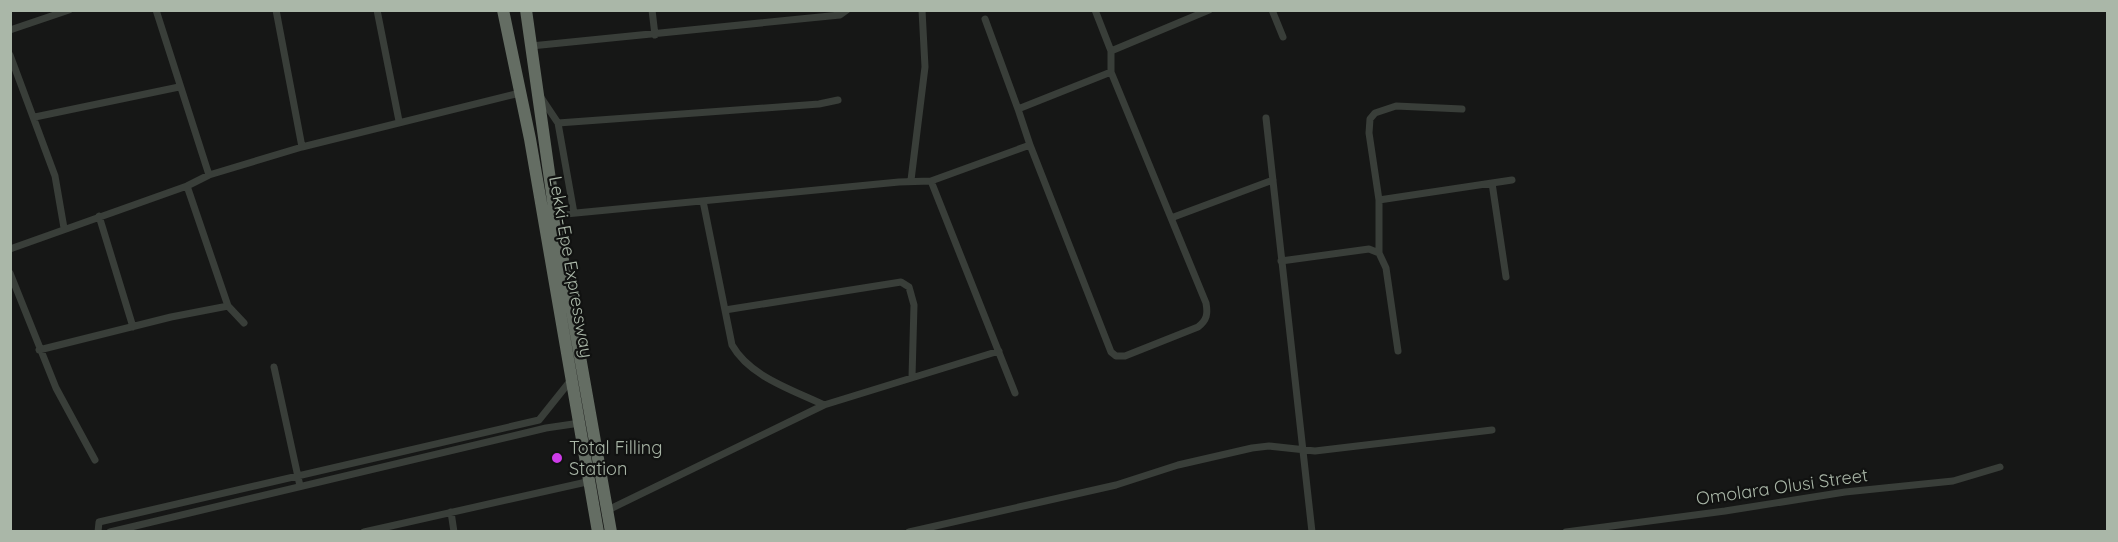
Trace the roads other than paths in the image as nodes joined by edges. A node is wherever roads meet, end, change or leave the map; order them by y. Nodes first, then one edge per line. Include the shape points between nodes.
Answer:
1 (69, 10) edge
2 (156, 10) edge
3 (276, 10) edge
4 (376, 10) edge
5 (503, 10) edge
6 (526, 10) edge
7 (651, 10) edge
8 (847, 10) edge
9 (922, 10) edge
10 (1095, 10) edge
11 (1209, 10) edge
12 (1272, 10) edge
13 (1200, 12) edge
14 (985, 19) dead end
15 (10, 30) edge
16 (655, 35) junction
17 (1283, 37) dead end
18 (531, 46) junction
19 (1111, 51) junction
20 (10, 55) edge
21 (1111, 72) junction
22 (179, 87) junction
23 (537, 92) junction
24 (520, 93) junction
25 (838, 100) dead end
26 (1018, 109) junction
27 (1462, 110) dead end
28 (35, 117) junction
29 (1266, 118) dead end
30 (399, 121) junction
31 (558, 123) junction
32 (1030, 145) junction
33 (302, 147) junction
34 (208, 175) junction
35 (912, 180) junction
36 (1273, 180) junction
37 (1512, 180) dead end
38 (931, 181) junction
39 (1492, 183) junction
40 (187, 186) junction
41 (1379, 200) junction
42 (703, 201) junction
43 (574, 213) junction
44 (555, 215) junction
45 (99, 216) junction
46 (1171, 218) junction
47 (64, 228) junction
48 (10, 249) edge
49 (1379, 253) junction
50 (1281, 261) junction
51 (10, 273) edge
52 (1506, 277) dead end
53 (228, 306) junction
54 (725, 310) junction
55 (244, 324) dead end
56 (133, 327) junction
57 (39, 350) junction
58 (999, 351) junction
59 (1398, 351) dead end
60 (274, 366) dead end
61 (912, 377) junction
62 (573, 379) junction
63 (1015, 393) dead end
64 (824, 405) junction
65 (580, 423) junction
66 (1492, 430) dead end
67 (481, 433) junction
68 (484, 442) junction
69 (1302, 451) junction
70 (95, 459) dead end
71 (2000, 467) dead end
72 (298, 476) junction
73 (591, 481) junction
74 (300, 486) junction
75 (608, 510) junction
76 (451, 512) junction
77 (98, 531) edge
78 (110, 531) edge
79 (364, 531) edge
80 (454, 531) edge
81 (598, 531) edge
82 (611, 531) edge
83 (909, 531) edge
84 (1312, 531) edge
85 (1566, 531) edge

1 - 15 street
2 - 22 street
3 - 33 street
4 - 30 street
5 - 24 highway, Lekki-Epe Expressway
6 - 18 highway, Lekki-Epe Expressway
7 - 16 street
8 - 16 street via 840,15
9 - 35 street via 925,67
10 - 19 street
11 - 13 street
12 - 17 street
13 - 19 street
14 - 26 street
16 - 18 street
18 - 23 highway, Lekki-Epe Expressway
19 - 21 street
20 - 28 street
21 - 26 street
21 - 46 street
22 - 28 street
22 - 34 street
23 - 31 street
23 - 44 highway, Lekki-Epe Expressway
24 - 30 street
24 - 62 highway, Lekki-Epe Expressway
25 - 31 street
26 - 32 street
27 - 41 street via 1396,106 1374,113 1370,133
28 - 47 street via 55,176
29 - 36 street
30 - 33 street
31 - 43 street
32 - 38 street
32 - 46 street via 1111,352 1116,356 1146,348 1205,322 1206,303
33 - 34 street
34 - 40 street
35 - 38 street
35 - 42 street
36 - 46 street
36 - 50 street
37 - 39 street
38 - 58 street
39 - 41 street
39 - 52 street
40 - 45 street
40 - 53 street
41 - 49 street
42 - 43 street
42 - 54 street
43 - 44 street
44 - 75 highway, Lekki-Epe Expressway
45 - 47 street
45 - 56 street
47 - 48 street
49 - 50 street via 1370,249
49 - 59 street via 1386,268
50 - 69 street
51 - 57 street
53 - 55 street
53 - 56 street
54 - 61 street via 901,282 909,287 914,305
54 - 64 street via 738,357 755,370
56 - 57 street
57 - 70 street
58 - 61 street
58 - 63 street
60 - 72 street
61 - 64 street
62 - 65 highway, Lekki-Epe Expressway
62 - 67 street via 539,420
64 - 75 street
65 - 68 street
65 - 73 highway, Lekki-Epe Expressway
66 - 69 street
67 - 68 street
67 - 72 street
68 - 74 street
69 - 83 street via 1269,446 1252,448 1104,488
69 - 84 street
71 - 85 street, Omolara Olusi Street via 1953,481
72 - 74 street
72 - 77 street via 99,522
73 - 76 street
73 - 81 highway, Lekki-Epe Expressway
74 - 78 street
75 - 82 highway, Lekki-Epe Expressway
76 - 79 street
76 - 80 street

